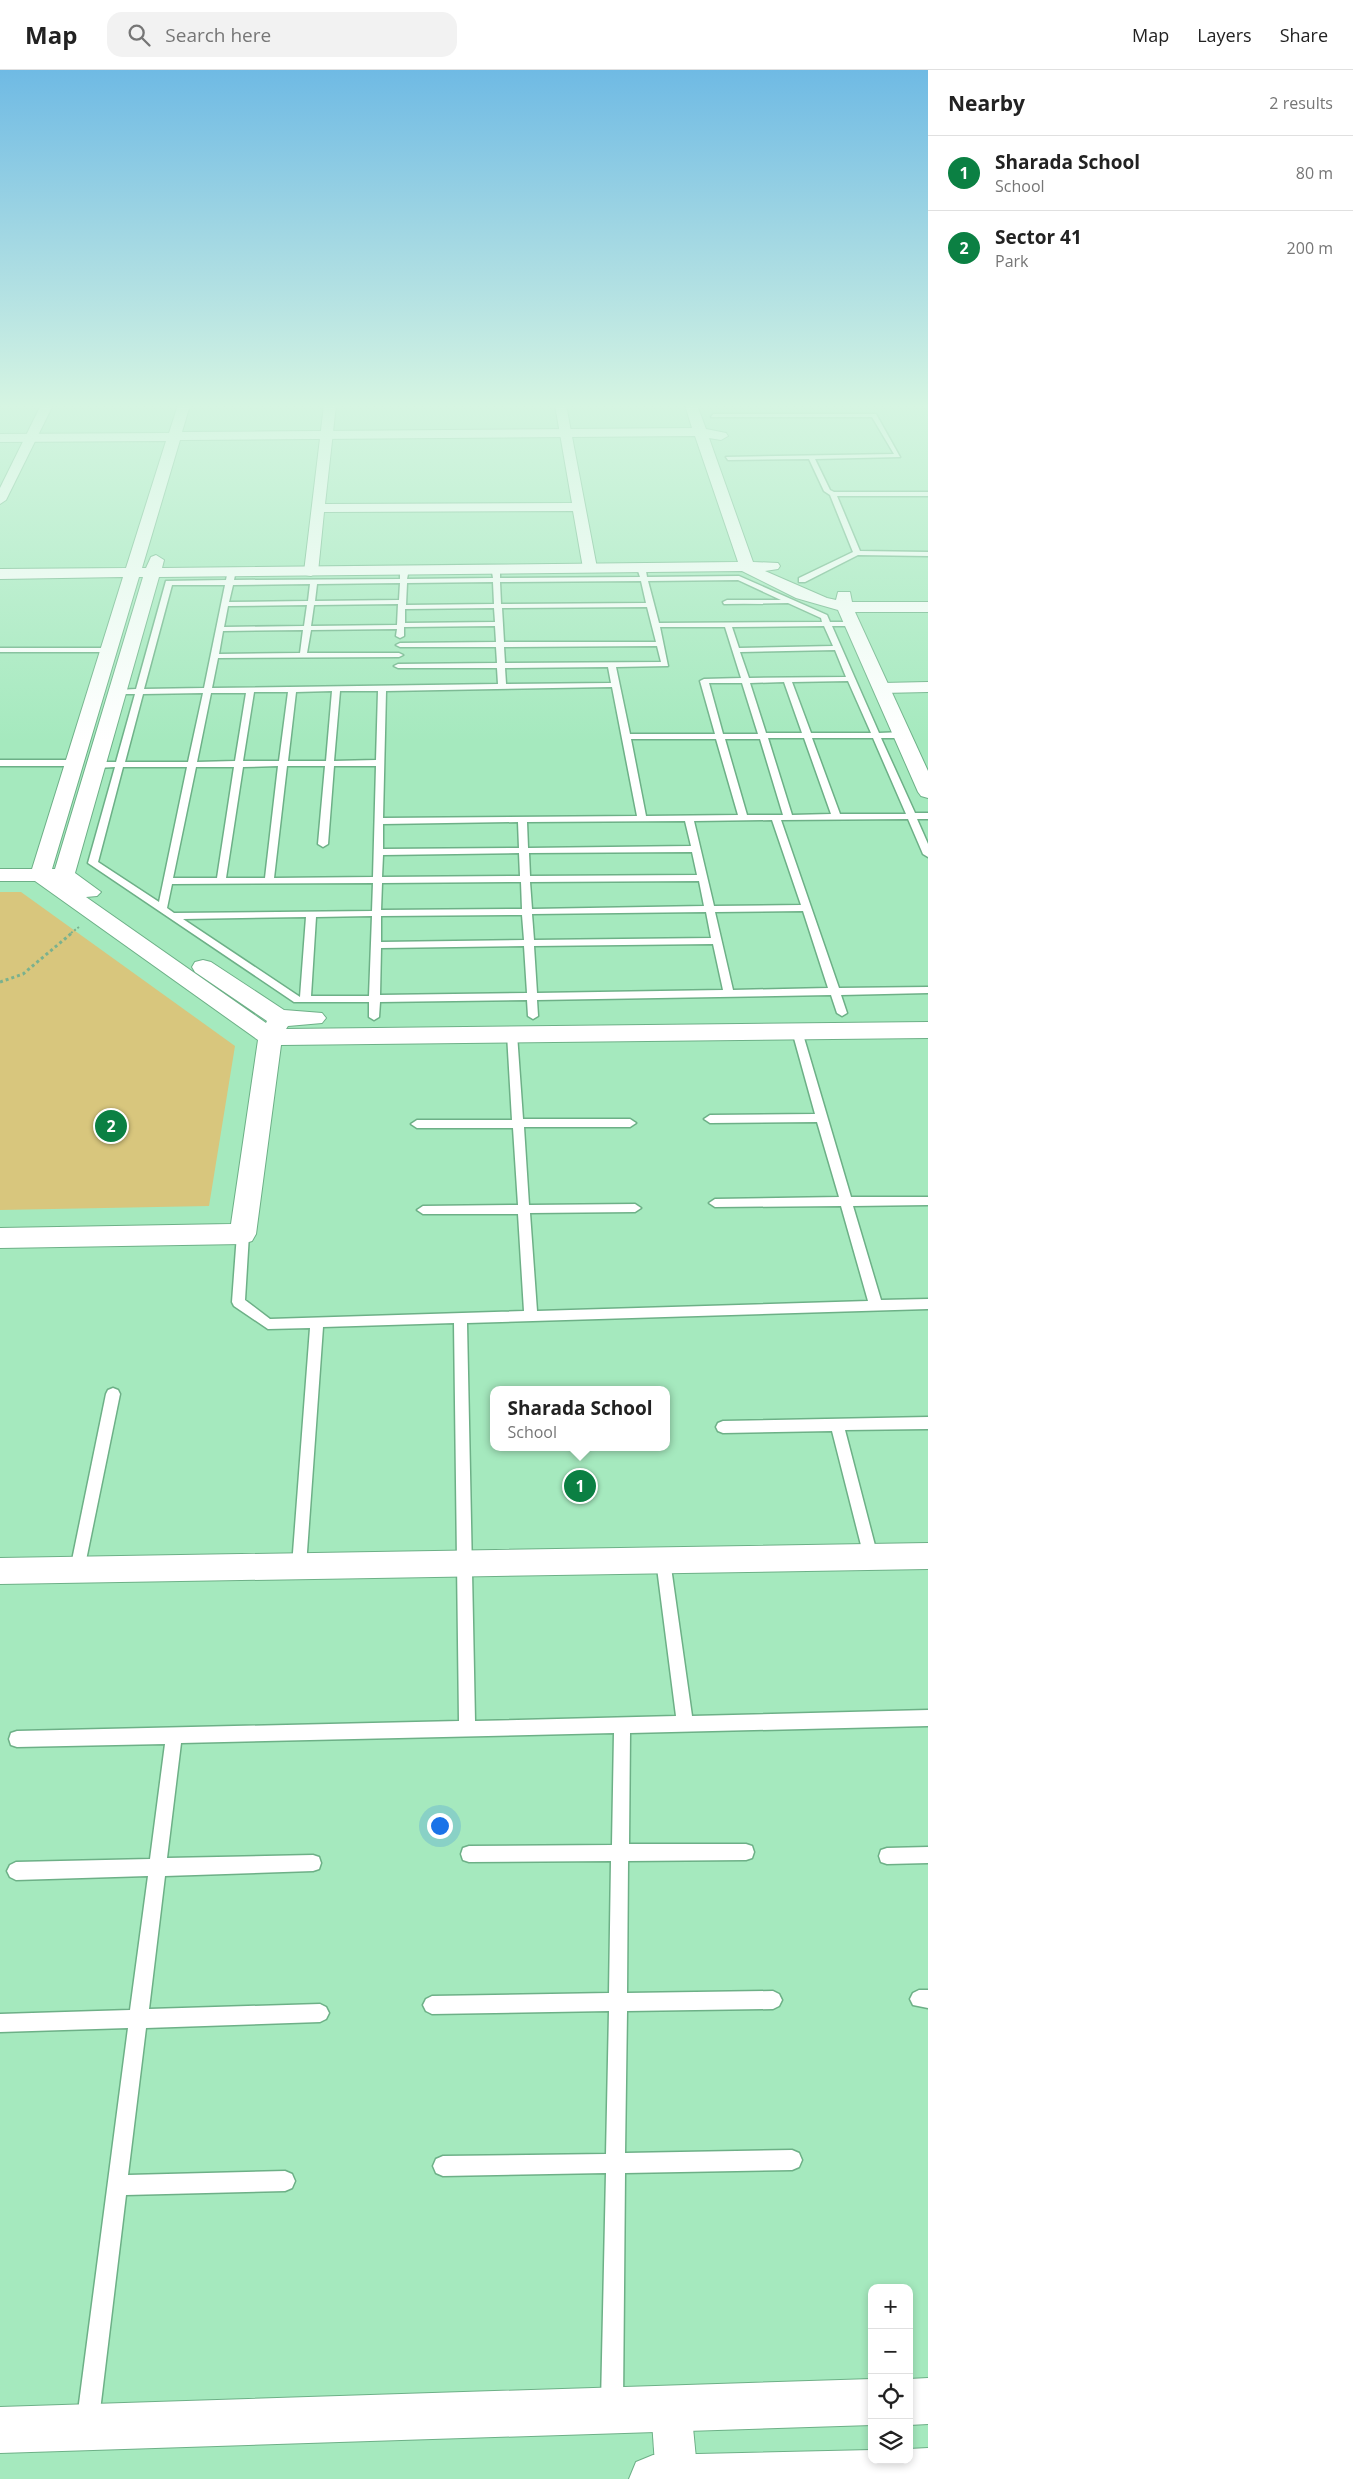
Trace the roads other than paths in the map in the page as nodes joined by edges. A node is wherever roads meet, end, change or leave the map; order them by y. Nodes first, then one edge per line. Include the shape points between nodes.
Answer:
1 (153, 517) edge
2 (318, 517) edge
3 (581, 517) edge
4 (730, 517) edge
5 (843, 517) edge
6 (160, 545) dead end
7 (758, 547) dead end
8 (857, 553) junction
9 (928, 554) edge
10 (747, 566) junction
11 (772, 566) junction
12 (590, 568) junction
13 (132, 573) junction
14 (152, 573) junction
15 (642, 573) junction
16 (0, 574) edge
17 (496, 575) junction
18 (404, 576) junction
19 (230, 577) junction
20 (313, 577) junction
21 (802, 580) junction
22 (928, 597) edge
23 (844, 600) junction
24 (728, 602) dead end
25 (790, 602) junction
26 (311, 603) junction
27 (225, 604) junction
28 (402, 604) junction
29 (650, 605) junction
30 (498, 606) junction
31 (928, 607) edge
32 (499, 624) junction
33 (828, 624) junction
34 (853, 624) junction
35 (655, 625) junction
36 (728, 625) junction
37 (401, 626) junction
38 (307, 628) junction
39 (220, 629) junction
40 (660, 644) junction
41 (400, 645) junction
42 (500, 645) junction
43 (838, 648) junction
44 (0, 650) edge
45 (109, 650) junction
46 (735, 650) junction
47 (399, 655) junction
48 (214, 656) junction
49 (303, 656) junction
50 (612, 665) junction
51 (501, 666) junction
52 (398, 677) junction
53 (852, 679) junction
54 (787, 680) junction
55 (745, 681) junction
56 (616, 686) junction
57 (502, 687) junction
58 (928, 687) edge
59 (882, 688) junction
60 (336, 689) junction
61 (382, 689) junction
62 (250, 690) junction
63 (292, 690) junction
64 (207, 691) junction
65 (117, 692) junction
66 (140, 692) junction
67 (903, 735) junction
68 (763, 736) junction
69 (807, 736) junction
70 (876, 736) junction
71 (627, 737) junction
72 (720, 737) junction
73 (0, 763) edge
74 (74, 763) junction
75 (380, 763) junction
76 (238, 764) junction
77 (283, 764) junction
78 (330, 764) junction
79 (96, 765) junction
80 (120, 765) junction
81 (192, 765) junction
82 (928, 792) edge
83 (912, 816) junction
84 (928, 816) edge
85 (837, 817) junction
86 (688, 818) junction
87 (743, 818) junction
88 (776, 818) junction
89 (788, 818) junction
90 (642, 819) junction
91 (522, 820) junction
92 (379, 821) junction
93 (323, 844) dead end
94 (695, 849) junction
95 (523, 851) junction
96 (378, 852) junction
97 (928, 854) edge
98 (40, 875) junction
99 (64, 875) junction
100 (0, 876) edge
101 (702, 878) junction
102 (525, 879) junction
103 (220, 880) junction
104 (269, 880) junction
105 (377, 880) junction
106 (168, 881) junction
107 (806, 908) junction
108 (162, 909) junction
109 (710, 909) junction
110 (527, 912) junction
111 (376, 914) junction
112 (311, 915) junction
113 (173, 916) junction
114 (717, 941) junction
115 (529, 944) junction
116 (376, 945) junction
117 (928, 990) edge
118 (729, 993) junction
119 (306, 1000) junction
120 (838, 1002) junction
121 (532, 1006) junction
122 (374, 1008) junction
123 (928, 1012) edge
124 (275, 1027) junction
125 (928, 1030) edge
126 (797, 1031) junction
127 (512, 1034) junction
128 (822, 1118) junction
129 (710, 1119) dead end
130 (630, 1123) dead end
131 (417, 1124) dead end
132 (518, 1124) junction
133 (928, 1201) edge
134 (846, 1202) junction
135 (715, 1203) dead end
136 (635, 1208) dead end
137 (524, 1209) junction
138 (423, 1210) dead end
139 (243, 1234) junction
140 (0, 1238) edge
141 (928, 1304) edge
142 (876, 1306) junction
143 (531, 1316) junction
144 (460, 1318) junction
145 (317, 1322) junction
146 (113, 1394) dead end
147 (928, 1423) edge
148 (838, 1425) junction
149 (723, 1427) dead end
150 (928, 1556) edge
151 (871, 1557) junction
152 (664, 1560) junction
153 (465, 1564) junction
154 (299, 1566) junction
155 (77, 1570) junction
156 (0, 1571) edge
157 (928, 1718) edge
158 (685, 1724) junction
159 (622, 1725) junction
160 (467, 1728) junction
161 (174, 1735) junction
162 (17, 1739) dead end
163 (746, 1852) dead end
164 (620, 1853) junction
165 (469, 1854) dead end
166 (928, 1855) edge
167 (887, 1856) dead end
168 (313, 1864) dead end
169 (157, 1868) junction
170 (16, 1871) dead end
171 (774, 2000) dead end
172 (618, 2002) junction
173 (432, 2004) dead end
174 (320, 2013) dead end
175 (138, 2018) junction
176 (0, 2023) edge
177 (792, 2160) dead end
178 (616, 2163) junction
179 (443, 2166) dead end
180 (285, 2181) dead end
181 (118, 2185) junction
182 (928, 2401) edge
183 (868, 2402) edge
184 (913, 2402) edge
185 (672, 2407) junction
186 (612, 2409) junction
187 (87, 2427) junction
188 (0, 2430) edge
189 (928, 2472) edge
190 (669, 2479) edge

1 - 13 street
2 - 20 street
3 - 12 street
4 - 10 street
5 - 8 lane
6 - 14 street
7 - 11 street
8 - 9 lane
8 - 21 lane
10 - 11 street
10 - 15 street
10 - 23 street via 766,578 831,604
11 - 21 street
12 - 15 street
12 - 17 street
13 - 14 street
13 - 16 street
13 - 45 street
14 - 19 street
14 - 65 street
15 - 17 lane
15 - 25 lane via 739,578
15 - 29 lane
17 - 18 street
17 - 30 lane
18 - 20 street
18 - 28 lane
19 - 20 street
19 - 27 lane
19 - 66 lane via 170,583
20 - 26 lane
21 - 23 street
22 - 23 street
23 - 31 street
23 - 34 street
24 - 25 lane
25 - 33 lane via 824,617
26 - 27 lane
26 - 28 lane
26 - 38 lane
27 - 39 lane
28 - 30 lane
28 - 37 lane
29 - 30 lane
29 - 35 lane
30 - 32 lane
32 - 37 lane
32 - 42 lane
33 - 34 lane
33 - 36 lane
33 - 43 lane
34 - 59 street
35 - 36 lane
35 - 40 lane
36 - 46 lane
37 - 38 lane
37 - 41 lane
38 - 39 lane
38 - 49 lane
39 - 48 lane
40 - 42 lane
40 - 50 lane via 665,664
41 - 42 lane
41 - 47 lane
42 - 51 lane
43 - 46 lane
43 - 53 lane
44 - 45 lane
45 - 74 street
46 - 55 lane
47 - 49 lane
47 - 52 lane
48 - 49 lane
48 - 64 lane
50 - 51 lane
50 - 56 lane
51 - 52 lane
51 - 57 lane
52 - 57 lane
52 - 61 lane
53 - 54 lane
53 - 70 lane
54 - 55 lane
54 - 69 lane
55 - 68 lane
55 - 72 lane via 704,681
56 - 57 lane
56 - 71 lane
58 - 59 street
59 - 67 street
60 - 61 lane
60 - 63 lane
60 - 78 lane
61 - 75 lane
62 - 63 lane
62 - 64 lane
62 - 76 lane
63 - 77 lane
64 - 66 lane
64 - 81 lane
65 - 66 lane
65 - 79 street
66 - 80 lane
67 - 70 lane
67 - 82 street
68 - 69 lane
68 - 72 lane
68 - 89 lane
69 - 70 lane
69 - 85 lane
70 - 83 lane
71 - 72 lane
71 - 90 lane
72 - 87 lane
73 - 74 lane
74 - 98 street
75 - 78 lane
75 - 92 lane
76 - 77 lane
76 - 81 lane
76 - 103 lane
77 - 78 lane
77 - 104 lane
78 - 93 lane
79 - 80 lane
79 - 99 street
80 - 81 lane
80 - 108 lane via 94,863
81 - 106 lane
83 - 84 lane
83 - 85 lane
83 - 97 lane
85 - 89 lane
86 - 87 lane
86 - 90 lane
86 - 94 lane
87 - 88 lane
88 - 89 lane
88 - 107 lane
90 - 91 lane
91 - 92 lane
91 - 95 lane
92 - 96 lane
94 - 95 lane
94 - 101 lane
95 - 96 lane
95 - 102 lane
96 - 105 lane
98 - 99 street
98 - 100 street
98 - 124 street via 94,913
99 - 124 street
101 - 102 lane
101 - 109 lane
102 - 105 lane
102 - 110 lane
103 - 104 lane
103 - 106 lane
104 - 105 lane
105 - 111 lane
106 - 108 lane
107 - 109 lane
107 - 120 lane
108 - 113 lane
109 - 110 lane
109 - 114 lane
110 - 111 lane
110 - 115 lane
111 - 112 lane
111 - 116 lane
112 - 113 lane
112 - 119 lane
113 - 119 lane via 298,1000
114 - 115 lane
114 - 118 lane
115 - 116 lane
115 - 121 lane
116 - 122 lane
117 - 120 lane
118 - 120 lane
118 - 121 lane
119 - 122 lane
120 - 121 street
120 - 123 street
121 - 122 street
122 - 124 street
124 - 127 street
124 - 139 street
125 - 126 street
126 - 127 street
126 - 128 lane
127 - 132 lane
128 - 129 lane
128 - 134 lane
130 - 132 lane
131 - 132 lane
132 - 137 lane
133 - 134 lane
134 - 135 lane
134 - 142 lane
136 - 137 lane
137 - 138 lane
137 - 143 lane
139 - 140 street
139 - 145 lane via 238,1302 268,1324
141 - 142 lane
142 - 143 lane
143 - 144 lane
144 - 145 lane
144 - 153 lane
145 - 154 lane
146 - 155 lane
147 - 148 lane
148 - 149 lane
148 - 151 lane
150 - 151 street
151 - 152 street
152 - 153 street
152 - 158 lane
153 - 154 street
153 - 160 lane
154 - 155 street
155 - 156 street
157 - 158 lane
158 - 159 lane
159 - 160 lane
159 - 164 lane
160 - 161 lane
161 - 162 lane
161 - 169 lane
163 - 164 lane
164 - 165 lane
164 - 172 lane
166 - 167 lane
168 - 169 lane
169 - 170 lane
169 - 175 lane
171 - 172 lane
172 - 173 lane
172 - 178 lane
174 - 175 lane
175 - 176 lane
175 - 181 lane
177 - 178 lane
178 - 179 lane
178 - 186 lane
180 - 181 lane
181 - 187 lane
182 - 184 street
183 - 185 street
185 - 186 street
185 - 190 street
186 - 187 street
187 - 188 street
189 - 190 street

